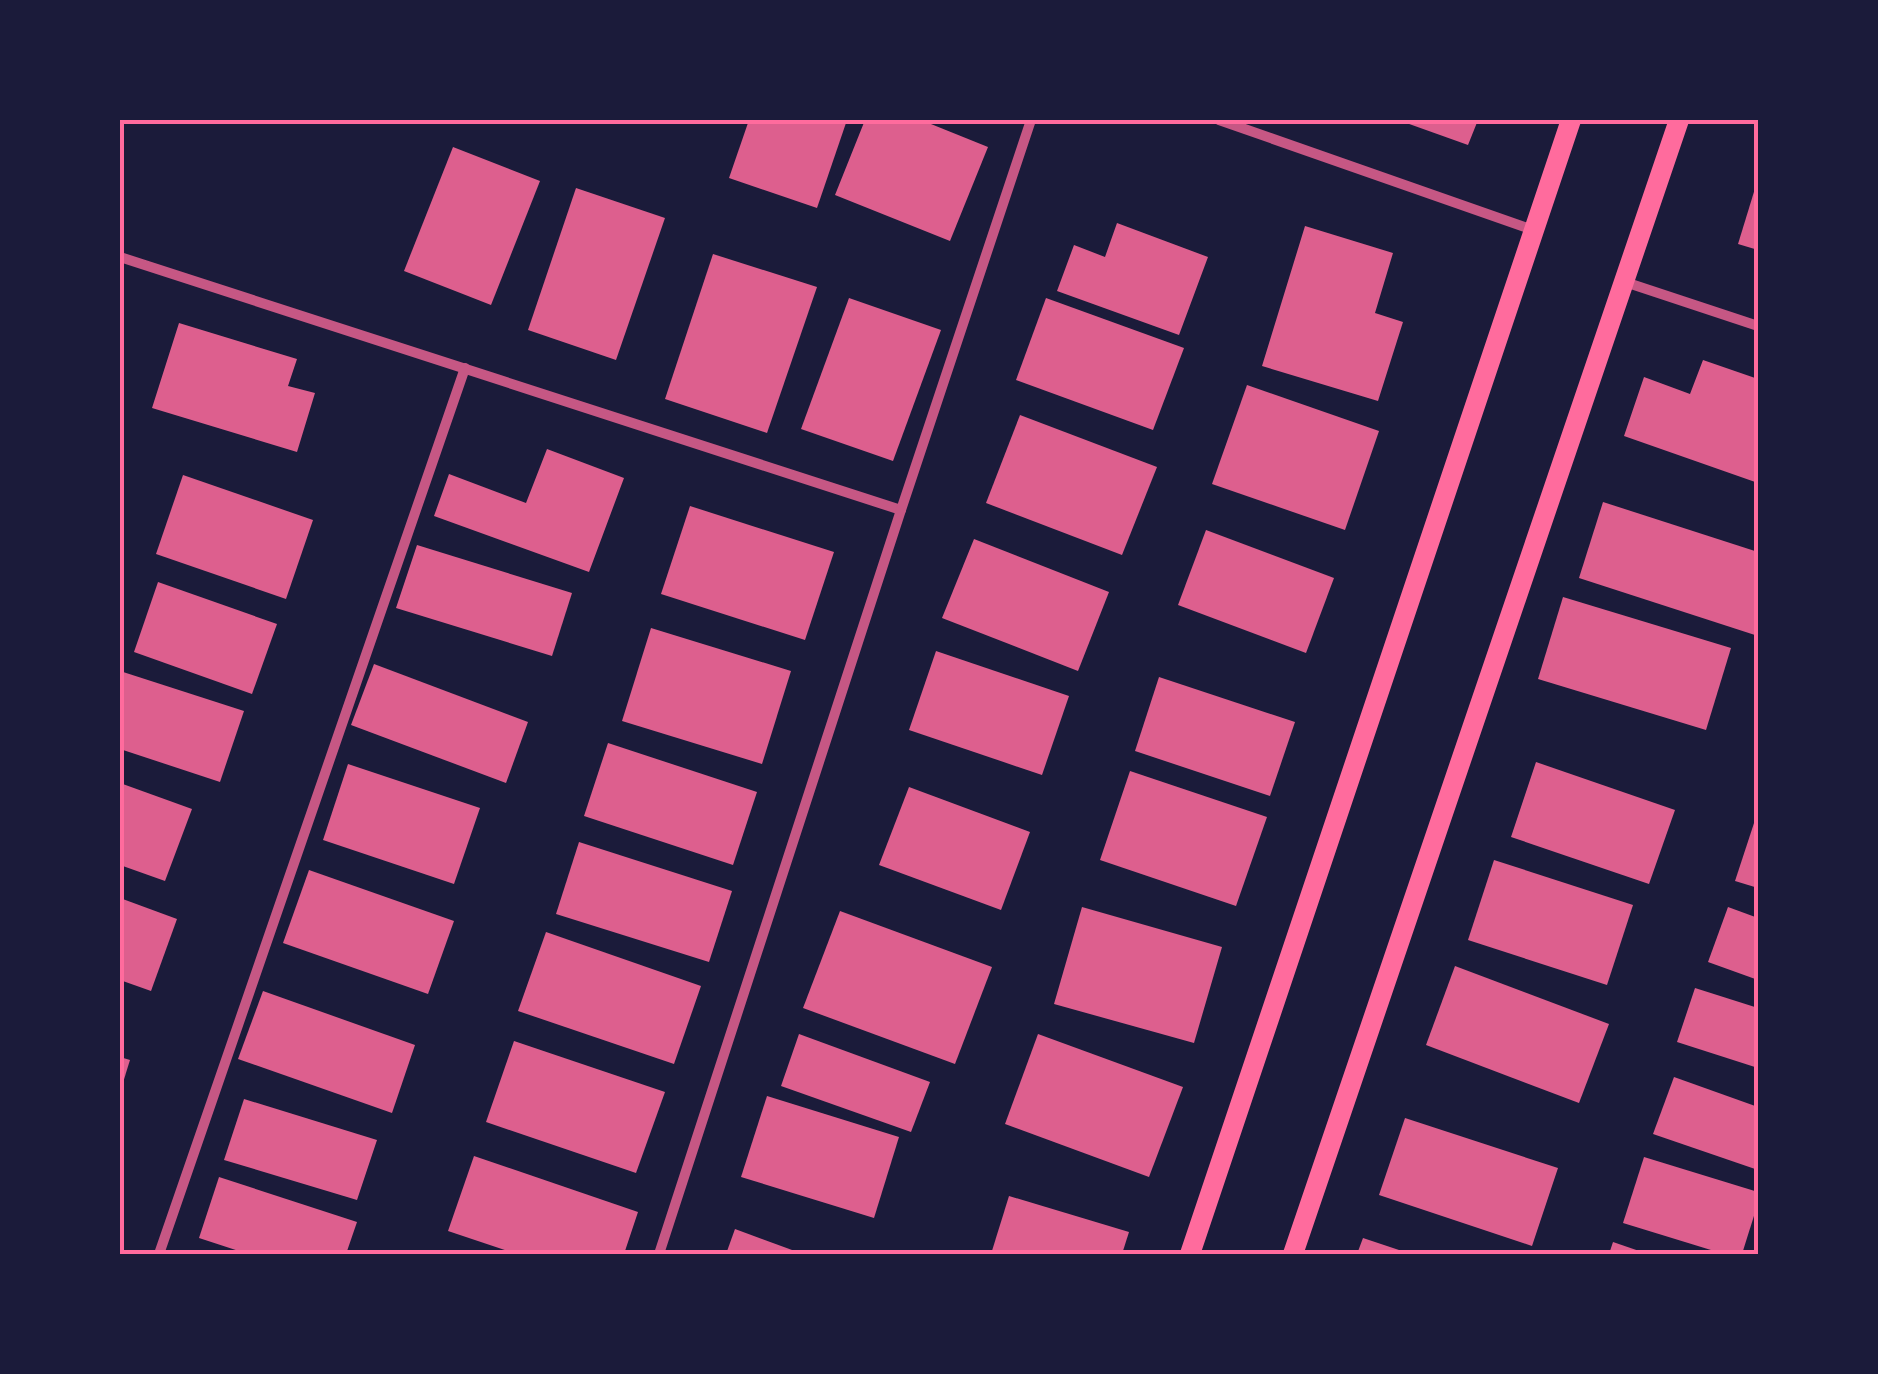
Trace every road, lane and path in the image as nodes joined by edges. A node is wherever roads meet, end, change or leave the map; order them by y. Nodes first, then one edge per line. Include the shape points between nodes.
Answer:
1 (1031, 120) edge
2 (1219, 120) edge
3 (1570, 120) edge
4 (1680, 120) edge
5 (1533, 230) junction
6 (120, 257) edge
7 (1624, 282) junction
8 (1758, 326) edge
9 (465, 368) junction
10 (900, 510) junction
11 (159, 1254) edge
12 (659, 1254) edge
13 (1190, 1254) edge
14 (1293, 1254) edge

1 - 10 street
2 - 5 street
3 - 5 main road
4 - 7 main road
5 - 13 main road
6 - 9 street
7 - 8 street
7 - 14 main road
9 - 10 street
9 - 11 street
10 - 12 street

